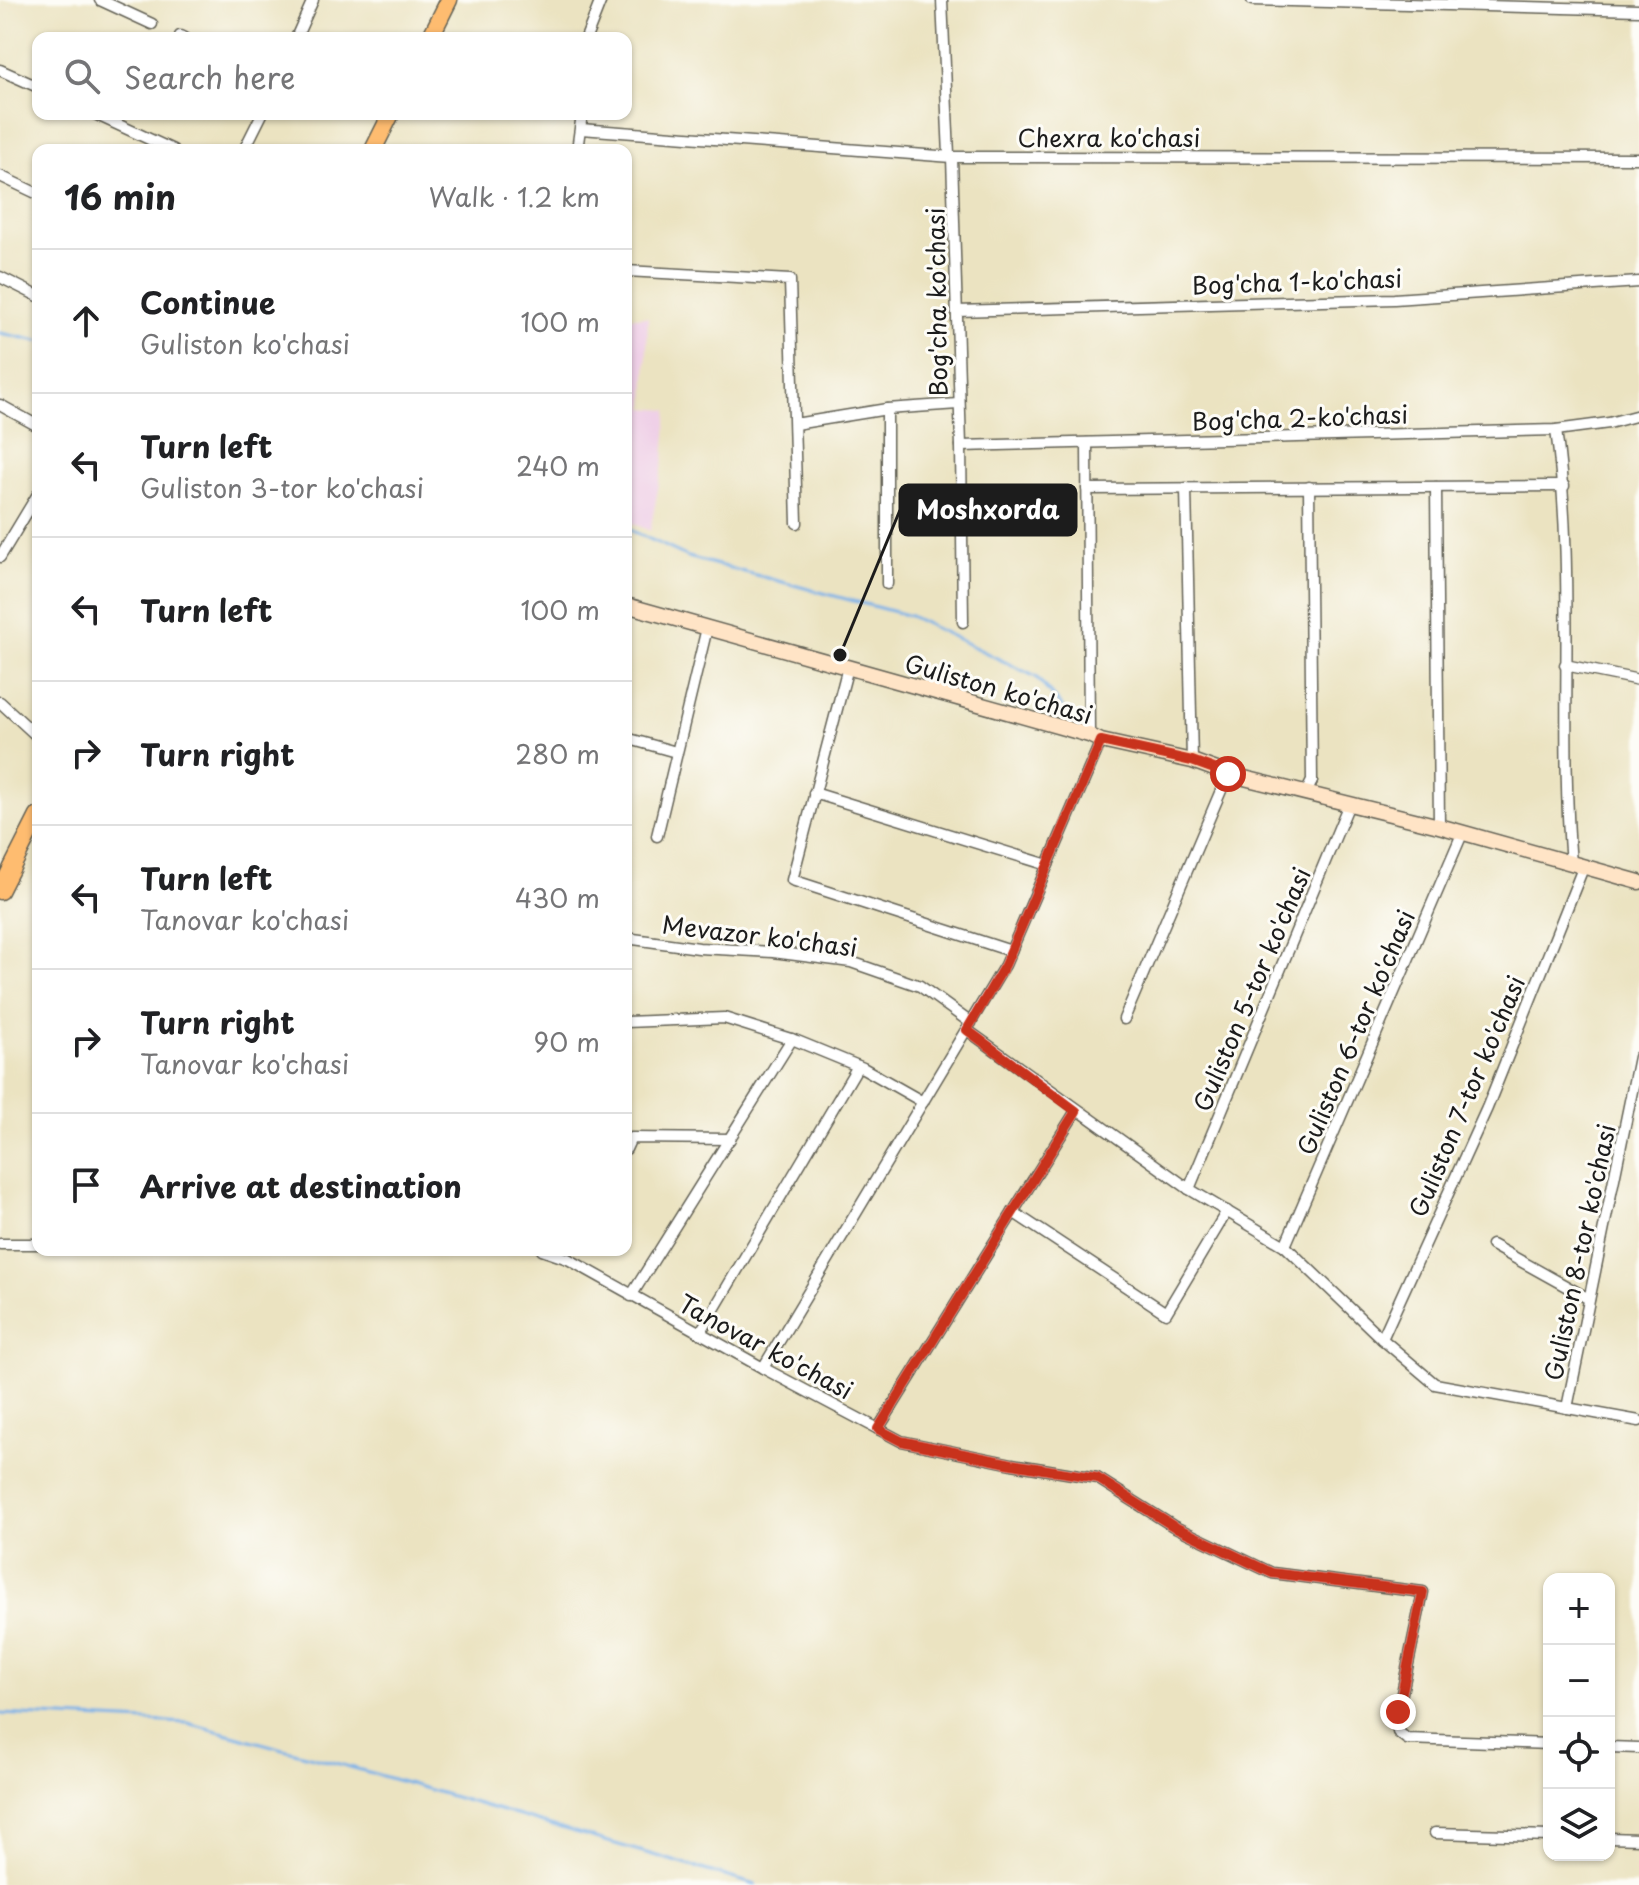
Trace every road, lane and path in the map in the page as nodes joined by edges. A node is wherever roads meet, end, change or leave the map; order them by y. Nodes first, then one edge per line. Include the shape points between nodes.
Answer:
1 (100, 0) edge
2 (313, 0) edge
3 (449, 0) edge
4 (601, 0) edge
5 (942, 0) edge
6 (1252, 0) edge
7 (1639, 10) edge
8 (152, 24) dead end
9 (299, 32) edge
10 (433, 32) edge
11 (588, 32) edge
12 (0, 70) edge
13 (32, 84) edge
14 (108, 120) edge
15 (259, 120) edge
16 (388, 120) edge
17 (582, 120) edge
18 (581, 129) junction
19 (160, 144) edge
20 (247, 144) edge
21 (376, 144) edge
22 (578, 144) edge
23 (951, 156) junction
24 (1639, 158) edge
25 (0, 176) edge
26 (32, 191) edge
27 (632, 271) edge
28 (0, 277) edge
29 (1639, 282) edge
30 (32, 293) edge
31 (957, 311) junction
32 (958, 404) junction
33 (0, 405) edge
34 (887, 409) junction
35 (1639, 415) edge
36 (32, 423) edge
37 (795, 424) junction
38 (1556, 430) junction
39 (1087, 443) junction
40 (961, 446) junction
41 (1564, 486) junction
42 (1309, 487) junction
43 (1436, 487) junction
44 (1186, 488) junction
45 (1087, 489) junction
46 (32, 504) edge
47 (797, 523) dead end
48 (0, 526) edge
49 (13, 534) junction
50 (0, 557) edge
51 (887, 584) dead end
52 (632, 607) edge
53 (963, 622) dead end
54 (707, 628) junction
55 (1565, 665) junction
56 (848, 667) junction
57 (1639, 680) edge
58 (0, 702) edge
59 (32, 731) edge
60 (1095, 738) junction
61 (632, 740) edge
62 (676, 752) junction
63 (1192, 761) junction
64 (1228, 774) junction
65 (814, 793) junction
66 (1306, 793) junction
67 (1349, 804) junction
68 (1439, 826) junction
69 (32, 828) edge
70 (1462, 834) junction
71 (657, 836) dead end
72 (1048, 865) junction
73 (1577, 866) junction
74 (1639, 882) edge
75 (0, 891) edge
76 (632, 939) edge
77 (1011, 951) junction
78 (1124, 1019) dead end
79 (632, 1022) edge
80 (969, 1027) junction
81 (792, 1039) junction
82 (1639, 1057) edge
83 (858, 1066) junction
84 (923, 1102) junction
85 (1076, 1111) junction
86 (632, 1138) edge
87 (730, 1139) junction
88 (1189, 1189) junction
89 (1227, 1211) junction
90 (1013, 1212) junction
91 (0, 1244) edge
92 (32, 1244) edge
93 (1492, 1245) dead end
94 (1285, 1246) junction
95 (573, 1256) edge
96 (631, 1296) junction
97 (1589, 1299) junction
98 (700, 1333) junction
99 (1382, 1339) junction
100 (763, 1368) junction
101 (1567, 1408) junction
102 (1639, 1421) edge
103 (878, 1429) junction
104 (1543, 1744) edge
105 (1615, 1747) edge
106 (1639, 1748) edge
107 (1435, 1833) dead end
108 (1543, 1836) edge
109 (1615, 1838) edge
110 (1639, 1839) edge

1 - 8 street
2 - 9 street
3 - 10 highway
4 - 11 street
5 - 23 street, Bog'cha ko'chasi
6 - 7 street
12 - 13 street
14 - 19 street
15 - 20 street
16 - 21 highway
17 - 18 street
18 - 22 street
18 - 23 street, Chexra ko'chasi
23 - 24 street, Chexra ko'chasi
23 - 31 street, Bog'cha ko'chasi
25 - 26 street
27 - 37 street via 790,280
28 - 30 street
29 - 31 street, Bog'cha 1-ko'chasi via 1394,299
31 - 32 street, Bog'cha ko'chasi
32 - 34 street
32 - 40 street, Bog'cha ko'chasi
33 - 36 street
34 - 37 street
34 - 51 street
35 - 38 street, Bog'cha 2-ko'chasi
37 - 47 street
38 - 39 street, Bog'cha 2-ko'chasi
38 - 41 street
39 - 40 street, Bog'cha 2-ko'chasi
39 - 45 street
40 - 53 street, Bog'cha ko'chasi
41 - 43 street
41 - 55 street
42 - 43 street
42 - 44 street
42 - 66 street via 1312,781
43 - 68 street
44 - 45 street
44 - 63 street
45 - 60 street
46 - 49 street
48 - 49 street
49 - 50 street
52 - 54 main road, Guliston ko'chasi
54 - 56 main road, Guliston ko'chasi
54 - 62 street
55 - 57 street
55 - 73 street
56 - 60 main road, Guliston ko'chasi
56 - 65 street
58 - 59 street
60 - 63 main road, Guliston ko'chasi
60 - 72 street
61 - 62 street
62 - 71 street
63 - 64 main road, Guliston ko'chasi
64 - 66 main road, Guliston ko'chasi
64 - 78 street
65 - 72 street
65 - 77 street via 792,880
66 - 67 main road, Guliston ko'chasi
67 - 68 main road, Guliston ko'chasi
67 - 88 street, Guliston 5-tor ko'chasi
68 - 70 main road, Guliston ko'chasi
69 - 75 highway
70 - 73 main road, Guliston ko'chasi
70 - 94 street, Guliston 6-tor ko'chasi
72 - 77 street
73 - 74 main road, Guliston ko'chasi
73 - 99 street, Guliston 7-tor ko'chasi via 1487,1108
76 - 80 street, Mevazor ko'chasi via 851,962 920,986
77 - 80 street
79 - 81 street via 724,1018
80 - 84 street
80 - 85 street, Mevazor ko'chasi
81 - 83 street
81 - 87 street
82 - 97 street, Guliston 8-tor ko'chasi
83 - 84 street
83 - 98 street
84 - 100 street
85 - 88 street, Mevazor ko'chasi
85 - 90 street
86 - 87 street
87 - 96 street
88 - 89 street, Mevazor ko'chasi
89 - 90 street via 1166,1313
89 - 94 street, Mevazor ko'chasi
90 - 103 street
91 - 92 street
93 - 97 street
94 - 99 street, Mevazor ko'chasi
95 - 96 street, Tanovar ko'chasi
96 - 98 street, Tanovar ko'chasi
97 - 101 street, Guliston 8-tor ko'chasi
98 - 100 street, Tanovar ko'chasi
99 - 101 street, Mevazor ko'chasi via 1435,1384
100 - 103 street, Tanovar ko'chasi
101 - 102 street, Mevazor ko'chasi
103 - 104 street, Tanovar ko'chasi via 901,1441 1097,1478 1173,1526 1272,1573 1423,1592 1398,1732 1407,1739
105 - 106 street
107 - 108 street
109 - 110 street

